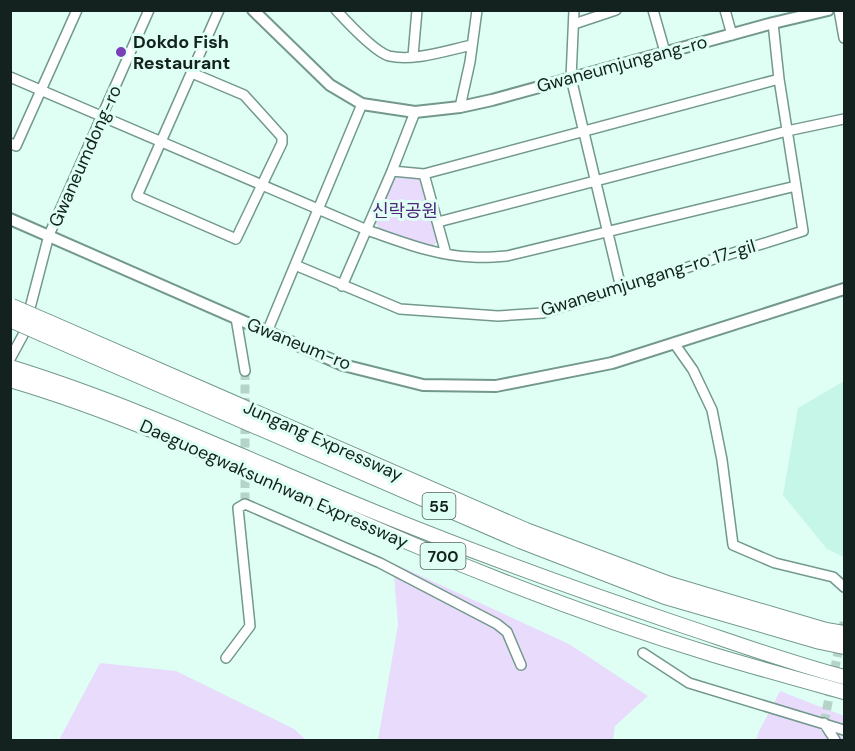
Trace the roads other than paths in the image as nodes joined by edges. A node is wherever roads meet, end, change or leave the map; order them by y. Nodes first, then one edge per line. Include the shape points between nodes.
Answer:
1 (77, 10) edge
2 (149, 10) edge
3 (219, 10) edge
4 (253, 10) edge
5 (336, 10) edge
6 (417, 10) edge
7 (477, 10) edge
8 (574, 10) edge
9 (616, 10) edge
10 (653, 10) edge
11 (726, 10) edge
12 (828, 10) edge
13 (839, 10) edge
14 (774, 23) junction
15 (574, 24) junction
16 (732, 35) junction
17 (844, 38) edge
18 (472, 45) junction
19 (665, 52) junction
20 (413, 56) junction
21 (192, 74) junction
22 (10, 77) edge
23 (571, 78) junction
24 (779, 79) junction
25 (40, 90) junction
26 (362, 104) junction
27 (460, 107) junction
28 (416, 112) junction
29 (103, 116) junction
30 (844, 119) edge
31 (583, 131) junction
32 (787, 131) junction
33 (162, 142) junction
34 (13, 145) edge
35 (392, 171) junction
36 (424, 174) junction
37 (595, 182) junction
38 (262, 186) junction
39 (796, 186) junction
40 (318, 208) junction
41 (10, 219) edge
42 (438, 222) junction
43 (367, 230) junction
44 (606, 232) junction
45 (49, 235) junction
46 (446, 254) junction
47 (295, 265) junction
48 (342, 286) junction
49 (621, 288) junction
50 (844, 289) edge
51 (11, 311) edge
52 (236, 318) junction
53 (47, 329) junction
54 (267, 332) junction
55 (674, 343) junction
56 (10, 359) edge
57 (10, 367) edge
58 (245, 371) tunnel mouth
59 (10, 380) edge
60 (55, 387) junction
61 (844, 587) edge
62 (844, 633) edge
63 (844, 647) edge
64 (642, 653) dead end
65 (226, 658) dead end
66 (521, 665) dead end
67 (844, 677) edge
68 (844, 692) edge
69 (824, 723) junction
70 (844, 730) edge
71 (835, 741) edge

1 - 25 street
2 - 29 street, Gwaneumdong-ro
3 - 21 street
4 - 26 main road, Gwaneumjungang-ro via 330,85
5 - 20 street via 388,56
6 - 20 street
7 - 18 street
8 - 15 street
9 - 15 street
10 - 19 street
11 - 16 street
12 - 14 main road, Gwaneumjungang-ro
13 - 17 street
14 - 16 main road, Gwaneumjungang-ro
14 - 24 street, Gwaneumjungang-ro 17-gil
15 - 23 street
16 - 19 main road, Gwaneumjungang-ro
18 - 20 street
18 - 27 street
19 - 23 main road, Gwaneumjungang-ro
21 - 33 street
21 - 38 street via 244,95 282,137
22 - 25 street
23 - 27 main road, Gwaneumjungang-ro
23 - 31 street
24 - 31 street
24 - 32 street, Gwaneumjungang-ro 17-gil
25 - 29 street
25 - 34 street
26 - 28 main road, Gwaneumjungang-ro
26 - 40 street
27 - 28 main road, Gwaneumjungang-ro
28 - 35 street
29 - 33 street
29 - 45 street, Gwaneumdong-ro
30 - 32 street
31 - 36 street
31 - 37 street
32 - 37 street
32 - 39 street, Gwaneumjungang-ro 17-gil
33 - 38 street
33 - 38 street via 137,196 236,239
35 - 36 street
35 - 43 street
36 - 42 street
37 - 42 street
37 - 44 street
38 - 40 street
39 - 44 street
39 - 49 street, Gwaneumjungang-ro 17-gil via 803,231
40 - 43 street
40 - 47 street
41 - 45 main road, Gwaneum-ro
42 - 46 street
43 - 46 street
43 - 48 street
44 - 46 street via 507,256
44 - 49 street
45 - 52 main road, Gwaneum-ro
45 - 56 street, Gwaneumdong-ro via 22,335
47 - 48 street, Gwaneumjungang-ro 17-gil
47 - 54 street
48 - 49 street, Gwaneumjungang-ro 17-gil via 400,309 498,316 543,313
50 - 55 main road, Gwaneum-ro
51 - 53 highway, Jungang Expressway / 55, bridge
52 - 54 main road, Gwaneum-ro
52 - 58 street
53 - 62 highway, Jungang Expressway / 55 via 598,558 670,584
53 - 63 highway, Jungang Expressway / 55 via 592,570 665,597
54 - 55 main road, Gwaneum-ro via 343,365 423,385 496,386 612,363
55 - 61 street via 693,370 712,410 733,545 775,563 833,577
57 - 60 highway, Daeguoegwaksunhwan Expressway / 700
59 - 60 highway, Daeguoegwaksunhwan Expressway / 700
60 - 67 highway, Daeguoegwaksunhwan Expressway / 700 via 166,423 501,562
60 - 68 highway, Daeguoegwaksunhwan Expressway / 700 via 365,524 518,586 703,651
64 - 69 street via 689,683
65 - 66 street via 250,626 238,508 245,504 380,563 497,624 507,632
69 - 70 street
69 - 71 street

